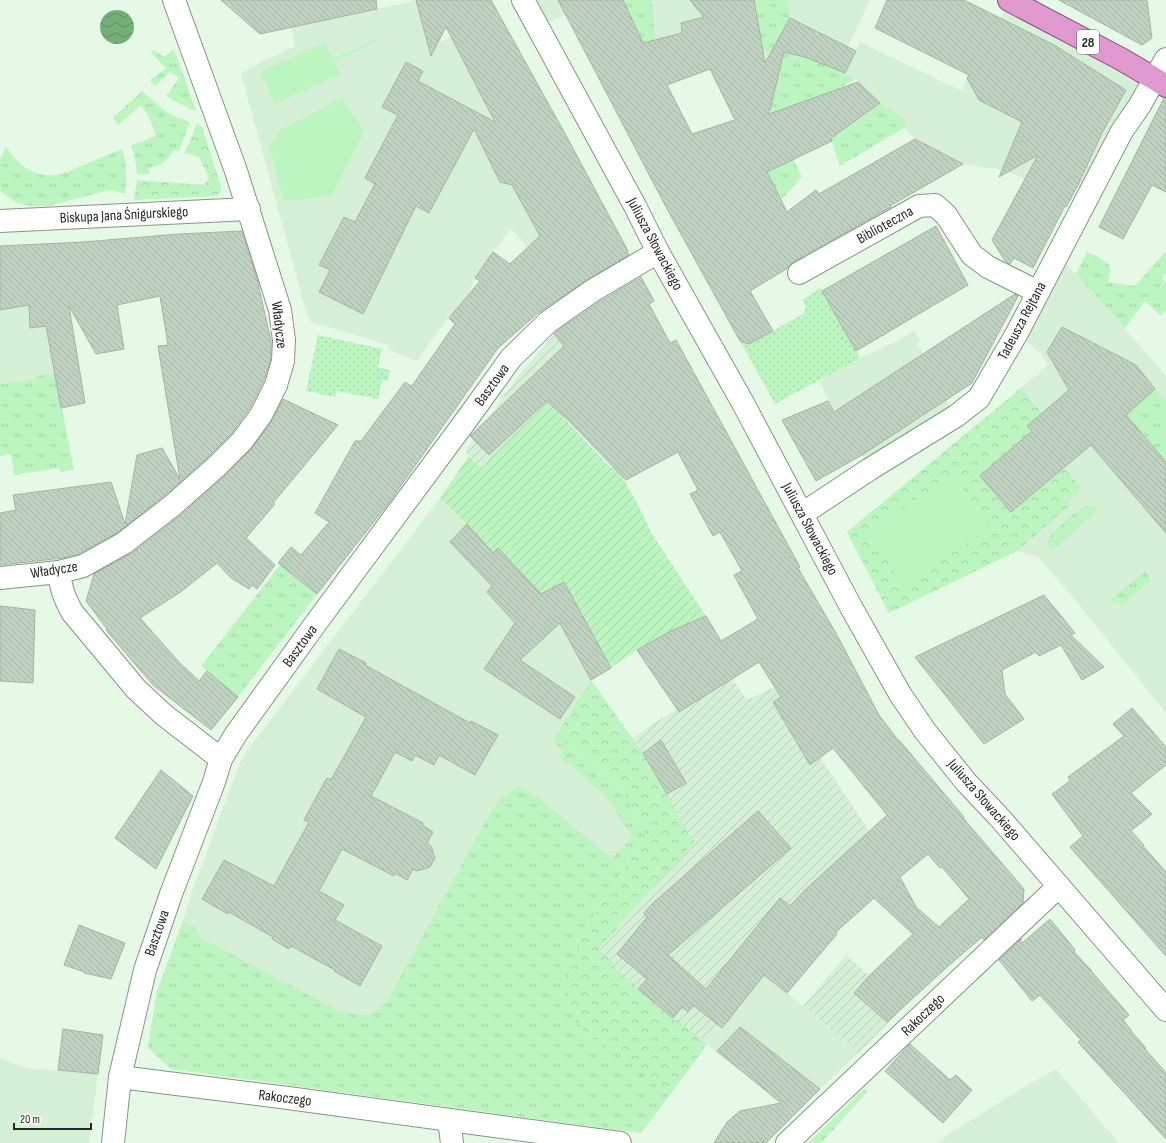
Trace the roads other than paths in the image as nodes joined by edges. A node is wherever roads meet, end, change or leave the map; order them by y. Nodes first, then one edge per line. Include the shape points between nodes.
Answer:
1 (174, 0) edge
2 (523, 0) edge
3 (1009, 0) edge
4 (1166, 59) edge
5 (1161, 83) edge
6 (250, 213) junction
7 (0, 221) edge
8 (658, 252) junction
9 (799, 274) dead end
10 (1038, 292) junction
11 (802, 514) junction
12 (59, 572) junction
13 (0, 578) edge
14 (221, 759) junction
15 (1059, 886) junction
16 (1166, 1010) edge
17 (120, 1078) junction
18 (449, 1120) junction
19 (113, 1143) edge
20 (452, 1143) edge
21 (620, 1143) edge
22 (787, 1143) edge

1 - 6 street, Władycze
2 - 8 street, Juliusza Słowackiego
3 - 5 main road, 28
4 - 5 street, Tadeusza Rejtana
5 - 10 street, Tadeusza Rejtana via 1140,105 1122,131
6 - 7 street, Biskupa Jana Śnigurskiego
6 - 12 street, Władycze via 283,327 283,361 268,402 242,441 173,505 124,543 83,566
8 - 11 street, Juliusza Słowackiego
8 - 14 street, Basztowa via 592,290 548,322 511,358 316,623
9 - 10 street, Biblioteczna via 919,206 935,205 946,214 972,255 988,267
10 - 11 street, Tadeusza Rejtana via 979,398 956,416
11 - 15 street, Juliusza Słowackiego via 886,670 925,731 966,782
12 - 13 street, Władycze
12 - 14 street via 61,589 72,612 136,689
14 - 17 street, Basztowa via 145,970
15 - 16 street, Juliusza Słowackiego
15 - 22 street, Rakoczego
17 - 18 street, Rakoczego
17 - 19 street, Basztowa
18 - 20 street
18 - 21 street, Rakoczego

